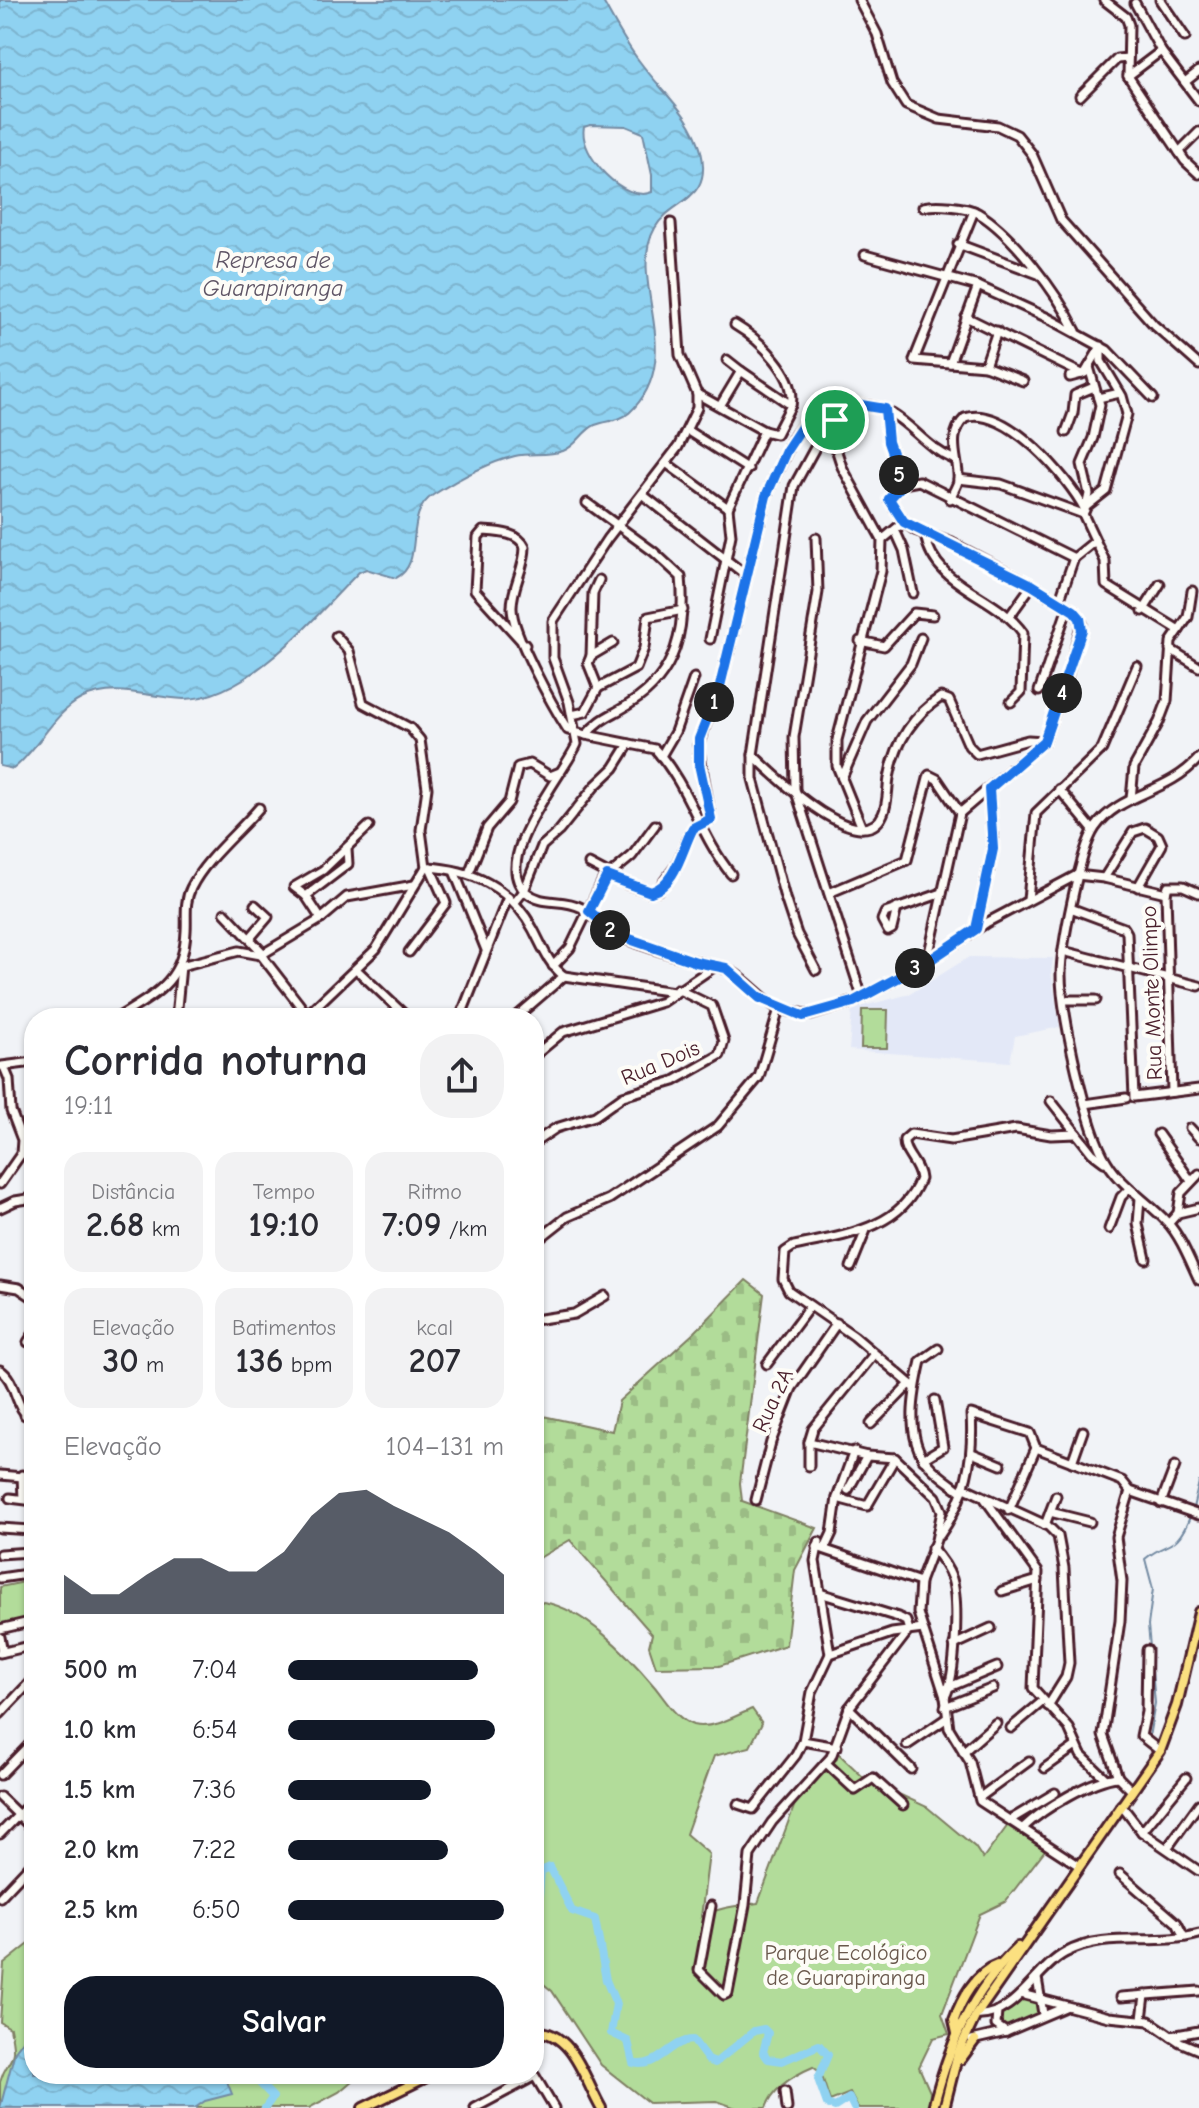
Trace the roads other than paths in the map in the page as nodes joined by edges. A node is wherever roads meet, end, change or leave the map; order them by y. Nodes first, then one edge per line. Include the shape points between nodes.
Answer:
1 (859, 0) edge
2 (1104, 0) edge
3 (1160, 0) edge
4 (1137, 2) edge
5 (1126, 17) junction
6 (1185, 37) dead end
7 (1161, 51) junction
8 (1128, 58) junction
9 (1199, 71) edge
10 (1128, 76) junction
11 (1185, 82) junction
12 (1080, 96) dead end
13 (1199, 101) edge
14 (1199, 132) edge
15 (1179, 152) junction
16 (1199, 174) edge
17 (923, 207) dead end
18 (974, 211) junction
19 (671, 223) dead end
20 (958, 244) junction
21 (865, 255) dead end
22 (1041, 275) junction
23 (945, 277) junction
24 (978, 286) junction
25 (966, 317) junction
26 (735, 325) dead end
27 (997, 331) junction
28 (1076, 331) junction
29 (1101, 346) junction
30 (727, 360) dead end
31 (950, 363) junction
32 (1199, 365) edge
33 (985, 366) junction
34 (1089, 367) junction
35 (741, 371) junction
36 (1082, 374) junction
37 (1070, 377) dead end
38 (1023, 381) dead end
39 (1094, 387) junction
40 (1120, 393) junction
41 (697, 394) junction
42 (1098, 398) junction
43 (1153, 398) dead end
44 (791, 405) junction
45 (720, 406) junction
46 (885, 409) junction
47 (828, 424) junction
48 (688, 431) junction
49 (764, 431) junction
50 (1066, 432) dead end
51 (953, 459) junction
52 (666, 463) junction
53 (748, 469) junction
54 (958, 479) junction
55 (903, 484) junction
56 (643, 495) junction
57 (950, 499) junction
58 (587, 503) dead end
59 (728, 508) junction
60 (1085, 510) junction
61 (904, 522) junction
62 (617, 527) junction
63 (895, 530) junction
64 (925, 535) junction
65 (816, 538) dead end
66 (882, 540) junction
67 (1095, 541) junction
68 (1074, 558) junction
69 (726, 560) junction
70 (747, 576) junction
71 (599, 580) dead end
72 (1160, 584) dead end
73 (1032, 585) junction
74 (1192, 591) dead end
75 (593, 593) junction
76 (913, 593) dead end
77 (567, 597) junction
78 (1059, 602) junction
79 (1068, 607) junction
80 (683, 610) junction
81 (1143, 611) junction
82 (933, 615) dead end
83 (1009, 617) junction
84 (1179, 630) junction
85 (336, 636) dead end
86 (921, 638) dead end
87 (710, 639) dead end
88 (860, 641) junction
89 (613, 643) dead end
90 (525, 645) junction
91 (1170, 649) junction
92 (591, 656) junction
93 (1137, 666) dead end
94 (1199, 667) edge
95 (694, 678) dead end
96 (598, 688) junction
97 (1039, 691) dead end
98 (1011, 702) dead end
99 (572, 715) junction
100 (582, 735) junction
101 (1044, 741) junction
102 (629, 744) junction
103 (753, 755) junction
104 (661, 756) junction
105 (1199, 758) edge
106 (561, 771) junction
107 (841, 779) junction
108 (989, 789) junction
109 (1059, 789) junction
110 (796, 794) junction
111 (1131, 799) junction
112 (259, 808) dead end
113 (960, 813) junction
114 (699, 824) junction
115 (655, 825) dead end
116 (369, 826) dead end
117 (862, 828) junction
118 (1093, 830) junction
119 (347, 849) junction
120 (589, 864) dead end
121 (428, 867) junction
122 (454, 871) junction
123 (469, 873) junction
124 (731, 874) dead end
125 (1077, 875) junction
126 (607, 876) junction
127 (1104, 878) junction
128 (414, 885) junction
129 (1138, 887) junction
130 (1198, 890) edge
131 (524, 891) junction
132 (829, 893) junction
133 (942, 893) junction
134 (1166, 893) junction
135 (306, 896) junction
136 (512, 900) junction
137 (1028, 900) junction
138 (255, 905) dead end
139 (897, 908) dead end
140 (1073, 909) junction
141 (589, 911) junction
142 (225, 913) dead end
143 (321, 919) junction
144 (976, 929) junction
145 (250, 938) junction
146 (486, 950) junction
147 (1063, 951) junction
148 (409, 952) dead end
149 (262, 955) junction
150 (927, 962) junction
151 (181, 966) junction
152 (553, 966) junction
153 (715, 966) junction
154 (1129, 969) junction
155 (357, 970) junction
156 (816, 970) dead end
157 (564, 976) junction
158 (1170, 977) junction
159 (858, 983) junction
160 (883, 985) junction
161 (1199, 986) edge
162 (676, 990) junction
163 (862, 997) junction
164 (1064, 1000) junction
165 (1096, 1000) dead end
166 (132, 1008) edge
167 (177, 1008) edge
168 (302, 1008) edge
169 (317, 1008) edge
170 (397, 1008) edge
171 (464, 1008) edge
172 (527, 1008) edge
173 (779, 1009) junction
174 (544, 1048) edge
175 (24, 1063) edge
176 (2, 1066) edge
177 (1199, 1089) edge
178 (1172, 1092) junction
179 (1130, 1098) junction
180 (1051, 1101) dead end
181 (1085, 1104) junction
182 (1190, 1128) dead end
183 (1077, 1134) junction
184 (1158, 1134) dead end
185 (544, 1136) edge
186 (1199, 1138) edge
187 (24, 1150) edge
188 (21, 1154) junction
189 (1108, 1165) junction
190 (1199, 1174) edge
191 (1191, 1181) junction
192 (0, 1184) edge
193 (1129, 1189) junction
194 (1140, 1198) junction
195 (24, 1200) edge
196 (0, 1208) edge
197 (1199, 1208) edge
198 (1178, 1213) junction
199 (1169, 1223) junction
200 (1109, 1229) dead end
201 (866, 1230) junction
202 (544, 1235) edge
203 (1199, 1253) edge
204 (1189, 1257) junction
205 (1146, 1259) dead end
206 (851, 1267) dead end
207 (1199, 1280) edge
208 (0, 1285) edge
209 (24, 1291) edge
210 (605, 1296) dead end
211 (810, 1306) junction
212 (544, 1318) edge
213 (837, 1323) junction
214 (938, 1349) dead end
215 (874, 1354) junction
216 (767, 1364) dead end
217 (0, 1370) edge
218 (912, 1386) junction
219 (935, 1400) dead end
220 (24, 1413) edge
221 (871, 1424) dead end
222 (1083, 1431) dead end
223 (809, 1442) junction
224 (1036, 1448) junction
225 (854, 1451) junction
226 (972, 1453) junction
227 (867, 1456) junction
228 (895, 1458) junction
229 (923, 1459) junction
230 (1072, 1462) junction
231 (1001, 1465) dead end
232 (809, 1466) dead end
233 (1175, 1466) dead end
234 (0, 1475) edge
235 (22, 1475) joint
236 (848, 1490) dead end
237 (962, 1490) junction
238 (1130, 1491) junction
239 (1056, 1496) dead end
240 (10, 1498) dead end
241 (837, 1498) junction
242 (23, 1499) joint
243 (985, 1499) junction
244 (756, 1500) dead end
245 (1161, 1503) junction
246 (1009, 1510) junction
247 (1050, 1512) junction
248 (1199, 1515) edge
249 (1090, 1522) dead end
250 (1045, 1525) junction
251 (0, 1528) edge
252 (24, 1530) edge
253 (934, 1544) junction
254 (821, 1546) junction
255 (24, 1552) edge
256 (0, 1554) edge
257 (24, 1574) edge
258 (0, 1578) edge
259 (1038, 1580) junction
260 (920, 1582) junction
261 (1002, 1591) dead end
262 (823, 1594) junction
263 (1199, 1612) edge
264 (24, 1623) edge
265 (991, 1628) dead end
266 (0, 1629) edge
267 (923, 1629) junction
268 (909, 1630) junction
269 (0, 1637) edge
270 (954, 1645) junction
271 (24, 1647) edge
272 (1147, 1650) dead end
273 (2, 1652) edge
274 (830, 1654) junction
275 (1194, 1656) edge
276 (997, 1667) dead end
277 (993, 1688) dead end
278 (24, 1689) edge
279 (946, 1691) junction
280 (1046, 1703) junction
281 (945, 1707) junction
282 (849, 1708) junction
283 (0, 1714) edge
284 (947, 1718) junction
285 (996, 1723) dead end
286 (1011, 1728) dead end
287 (803, 1741) junction
288 (907, 1745) dead end
289 (1076, 1746) junction
290 (837, 1747) junction
291 (24, 1750) edge
292 (1160, 1751) junction
293 (963, 1752) junction
294 (1029, 1761) dead end
295 (826, 1763) junction
296 (1045, 1768) dead end
297 (911, 1769) dead end
298 (0, 1775) edge
299 (1118, 1777) junction
300 (1105, 1778) junction
301 (1186, 1778) dead end
302 (1132, 1791) junction
303 (1055, 1793) dead end
304 (981, 1796) junction
305 (0, 1797) edge
306 (738, 1804) dead end
307 (1199, 1804) edge
308 (903, 1805) dead end
309 (1121, 1805) junction
310 (24, 1809) edge
311 (18, 1815) junction
312 (1010, 1820) junction
313 (24, 1821) edge
314 (1024, 1827) junction
315 (1142, 1832) junction
316 (0, 1834) edge
317 (1168, 1847) junction
318 (1078, 1865) junction
319 (1199, 1871) edge
320 (24, 1872) edge
321 (1120, 1874) dead end
322 (0, 1897) edge
323 (711, 1906) dead end
324 (1199, 1934) edge
325 (1184, 1937) junction
326 (1027, 1938) junction
327 (998, 1965) junction
328 (1037, 1978) junction
329 (1199, 1991) edge
330 (1020, 1994) junction
331 (1145, 1995) junction
332 (1121, 1997) dead end
333 (1040, 1998) junction
334 (1067, 2007) junction
335 (997, 2011) junction
336 (972, 2013) junction
337 (1043, 2014) junction
338 (1142, 2019) junction
339 (1199, 2031) edge
340 (544, 2032) edge
341 (956, 2032) junction
342 (1006, 2032) junction
343 (1171, 2036) junction
344 (963, 2040) junction
345 (975, 2040) junction
346 (1199, 2050) edge
347 (412, 2084) edge
348 (520, 2084) edge
349 (540, 2084) edge
350 (785, 2091) dead end
351 (944, 2093) junction
352 (363, 2108) edge
353 (475, 2108) edge
354 (554, 2108) edge
355 (601, 2108) edge
356 (787, 2108) edge
357 (933, 2108) edge
358 (944, 2108) edge

1 - 32 street via 906,105 922,114 998,126 1017,135 1032,154 1061,220 1154,325
2 - 5 street
3 - 6 street
4 - 5 street
4 - 7 street
5 - 8 street
7 - 10 street
7 - 11 street
8 - 10 street
8 - 12 street via 1117,59
9 - 11 street
10 - 15 street
11 - 13 street
14 - 15 street
15 - 16 street
17 - 18 street
18 - 20 street
18 - 22 street
19 - 41 street via 680,355
20 - 22 street
20 - 23 street
21 - 23 street
22 - 28 street
23 - 24 street
23 - 31 street via 914,360
24 - 25 street
24 - 28 street
25 - 27 street
25 - 31 street
26 - 44 street via 763,347 791,384
27 - 33 street
27 - 36 street
28 - 29 street
29 - 34 street
29 - 40 street via 1101,361
29 - 43 street
30 - 35 street
31 - 33 street
33 - 38 street
34 - 36 street
34 - 39 street
35 - 44 street
35 - 45 street
36 - 37 street
39 - 42 street
39 - 50 street via 1075,395
40 - 42 street
40 - 60 street via 1127,414 1111,480
41 - 45 street
41 - 48 street
42 - 60 street via 1099,416 1082,464 1089,494
44 - 49 street via 776,434
45 - 49 street
46 - 47 street via 852,407
46 - 51 street
46 - 55 street via 888,442
47 - 66 street via 842,467
47 - 70 street via 819,413 811,413 786,451 766,496
47 - 103 street via 789,505
48 - 52 street
48 - 53 street
49 - 53 street
51 - 54 street
51 - 60 street via 961,421 989,416 1046,459
52 - 56 street
52 - 59 street
53 - 59 street
54 - 57 street
54 - 60 street via 1001,484
55 - 57 street via 919,481
55 - 61 street via 890,503
56 - 62 street
56 - 69 street
57 - 68 street
58 - 62 street
59 - 69 street via 731,535
60 - 67 street
61 - 63 street
61 - 64 street
62 - 77 street
62 - 80 street via 681,577
63 - 66 street
63 - 76 street
64 - 73 street via 952,543
64 - 83 street via 941,569
65 - 110 street via 818,592 794,737
66 - 88 street via 881,571
67 - 68 street
67 - 81 street via 1105,561 1106,585
68 - 78 street
69 - 70 street
69 - 87 street
70 - 114 street via 720,686 698,745 711,819
71 - 75 street
72 - 81 street
73 - 78 street
73 - 83 street
74 - 84 street via 1191,610
75 - 77 street via 585,590
75 - 92 street
77 - 99 street via 553,621 552,651
78 - 79 street
79 - 97 street
79 - 101 street via 1080,618 1082,630
80 - 96 street via 648,617 636,668
80 - 100 street via 668,669 644,694
81 - 84 street
82 - 88 street via 914,613 884,646
83 - 98 street via 1025,640 1021,692
84 - 91 street
85 - 121 street via 349,651 363,703 410,728 420,740 427,788 421,830
86 - 107 street via 911,664 867,721
88 - 107 street via 837,740
89 - 92 street
90 - 90 street via 475,590 478,537 483,531 507,533 525,547 511,605
90 - 100 street via 566,728
91 - 94 street
91 - 111 street via 1170,688 1159,722 1134,767
92 - 96 street via 588,668
93 - 109 street via 1098,754
95 - 104 street
96 - 99 street via 585,712
99 - 100 street
100 - 102 street
100 - 106 street
101 - 108 street
101 - 117 street via 1028,740 977,754 949,700 935,701 907,728 890,769 884,813 877,823
102 - 104 street
102 - 131 street via 614,768 542,846
103 - 110 street
103 - 156 street via 753,779 785,898
104 - 114 street via 685,790
105 - 111 street via 1176,780
106 - 123 street via 550,776 530,764 518,767 509,802 487,828
106 - 131 street via 526,833 517,869
107 - 117 street
108 - 113 street
108 - 144 street via 993,849
109 - 118 street
109 - 137 street via 1034,818
110 - 117 street via 843,824
110 - 132 street
111 - 118 street
112 - 151 street via 193,884
113 - 132 street via 929,775 907,860
113 - 133 street
114 - 124 street
114 - 126 street via 658,890
115 - 126 street via 632,856
116 - 119 street
118 - 125 street
119 - 135 street via 348,864
119 - 135 street via 323,870 295,884 294,890
120 - 126 street
121 - 122 street
121 - 128 street
121 - 148 street via 446,903
122 - 123 street
122 - 146 street
123 - 136 street
125 - 127 street
125 - 137 street
125 - 140 street
126 - 141 street
127 - 129 street
127 - 129 street via 1133,832 1145,828 1162,845
128 - 143 street via 347,897
128 - 155 street via 376,949
129 - 134 street
130 - 134 street via 1171,884
131 - 136 street
131 - 141 street via 539,901 567,901
132 - 159 street
133 - 139 street
133 - 150 street
134 - 158 street, Rua Monte Olimpo
135 - 143 street
136 - 146 street
136 - 152 street via 524,911
137 - 144 street
138 - 145 street via 268,917
140 - 147 street
140 - 154 street via 1124,928
141 - 152 street via 570,948
141 - 153 street via 618,935
142 - 145 street
143 - 149 street
144 - 150 street
145 - 149 street
146 - 171 street
147 - 154 street
147 - 164 street
149 - 151 street via 239,951
149 - 168 street
150 - 160 street
151 - 166 street via 161,989
151 - 167 street
152 - 157 street
153 - 162 street
153 - 173 street via 726,968
154 - 158 street
154 - 179 street
155 - 169 street
155 - 170 street
157 - 162 street, Rua Dois
157 - 172 street
158 - 161 street
158 - 178 street, Rua Monte Olimpo
159 - 160 street
159 - 163 street
160 - 163 street
162 - 174 street via 645,1009 563,1032
162 - 185 street, Rua Dois via 713,1008 724,1041 720,1055 674,1081 623,1096 595,1116
163 - 173 street via 811,1015
164 - 165 street
164 - 181 street
173 - 202 street via 759,1077 718,1126
175 - 176 street
176 - 188 street via 21,1132
177 - 178 street
178 - 179 street
179 - 181 street
180 - 183 street
181 - 189 street
182 - 186 street
183 - 189 street
183 - 201 street via 1016,1129 951,1140 911,1134 904,1143 919,1171 917,1188
184 - 191 street
187 - 188 street
188 - 192 street
189 - 193 street
190 - 191 street
191 - 198 street via 1181,1193
193 - 194 street
193 - 200 street
194 - 199 street
194 - 205 street via 1138,1224
195 - 196 street
197 - 198 street
198 - 199 street
199 - 204 street
201 - 206 street
201 - 211 street via 794,1246 783,1257 784,1284
203 - 204 street
204 - 207 street
208 - 209 street
210 - 212 street via 574,1314
211 - 213 street
211 - 216 street
213 - 215 street
213 - 244 street, Rua 2A via 792,1388
214 - 218 street via 921,1361
215 - 218 street
215 - 223 street via 832,1403
217 - 220 street
218 - 221 street
218 - 229 street via 914,1429
219 - 229 street via 943,1447
222 - 230 street
223 - 225 street
223 - 232 street
224 - 226 street via 1030,1433 971,1414
224 - 230 street
224 - 246 street
225 - 227 street
225 - 241 street
226 - 231 street
226 - 237 street
227 - 228 street
227 - 236 street
228 - 241 street via 867,1506
228 - 253 street via 939,1502 943,1515
229 - 237 street
230 - 238 street via 1122,1481
233 - 245 street
234 - 235 street
235 - 242 street
237 - 243 street
237 - 253 street via 958,1509
238 - 245 street
238 - 299 street via 1116,1537 1120,1621 1103,1735
239 - 247 street
240 - 242 street
241 - 254 street via 832,1533
243 - 246 street
243 - 259 street via 1037,1571
245 - 248 street
246 - 250 street
247 - 249 street
247 - 250 street
250 - 280 street via 1056,1533 1062,1559 1069,1663 1067,1675
251 - 252 street
253 - 260 street
253 - 270 street via 953,1584
254 - 260 street
254 - 262 street via 815,1561
255 - 256 street
257 - 258 street
259 - 261 street
259 - 280 street via 1033,1686
260 - 267 street via 917,1603
262 - 268 street via 898,1617
262 - 274 street
263 - 275 main road
264 - 266 street
265 - 270 street
267 - 268 street
267 - 279 street
268 - 274 street
268 - 282 street
269 - 273 street
270 - 279 street
271 - 273 street
272 - 292 street via 1142,1739
274 - 287 street via 812,1692
275 - 292 main road
276 - 279 street
277 - 281 street
278 - 283 street
279 - 281 street
280 - 286 street
280 - 289 street via 1069,1728
281 - 284 street
282 - 290 street
282 - 297 street
284 - 288 street
284 - 293 street
285 - 293 street
287 - 290 street
287 - 306 street via 753,1809
289 - 296 street
289 - 300 street
290 - 295 street
291 - 298 street
292 - 302 main road
293 - 304 street
294 - 304 street
295 - 308 street via 855,1790 873,1778
295 - 323 street via 750,1855 745,1905 724,1995 699,1970
299 - 300 street
299 - 302 street
300 - 314 street via 1045,1808
301 - 315 street
302 - 309 main road
303 - 312 street
304 - 312 street via 991,1810
305 - 311 street
307 - 317 street
309 - 315 street
309 - 318 main road
310 - 311 street
311 - 313 street
311 - 316 street
312 - 314 street
314 - 318 street
315 - 317 street
317 - 319 street
318 - 326 main road
320 - 322 street
321 - 325 street via 1177,1923
324 - 325 street
325 - 328 street via 1084,1944
326 - 327 main road
326 - 336 main road
327 - 336 main road
327 - 341 main road via 977,1979 964,1998 954,2020
328 - 330 street
328 - 333 street
329 - 331 street
330 - 333 street
330 - 335 street
331 - 332 street
331 - 338 street
333 - 334 street
333 - 337 street
334 - 337 street
334 - 338 street
335 - 336 street
335 - 342 street via 996,2025
336 - 341 main road
336 - 344 main road
337 - 342 street
338 - 343 street
339 - 343 street
340 - 355 main road via 564,2041
341 - 344 main road
341 - 351 main road
342 - 345 street
343 - 346 street
344 - 345 street
344 - 351 main road
345 - 351 main road
347 - 352 main road
348 - 353 street
349 - 354 street
350 - 356 street
351 - 357 main road
351 - 358 main road

